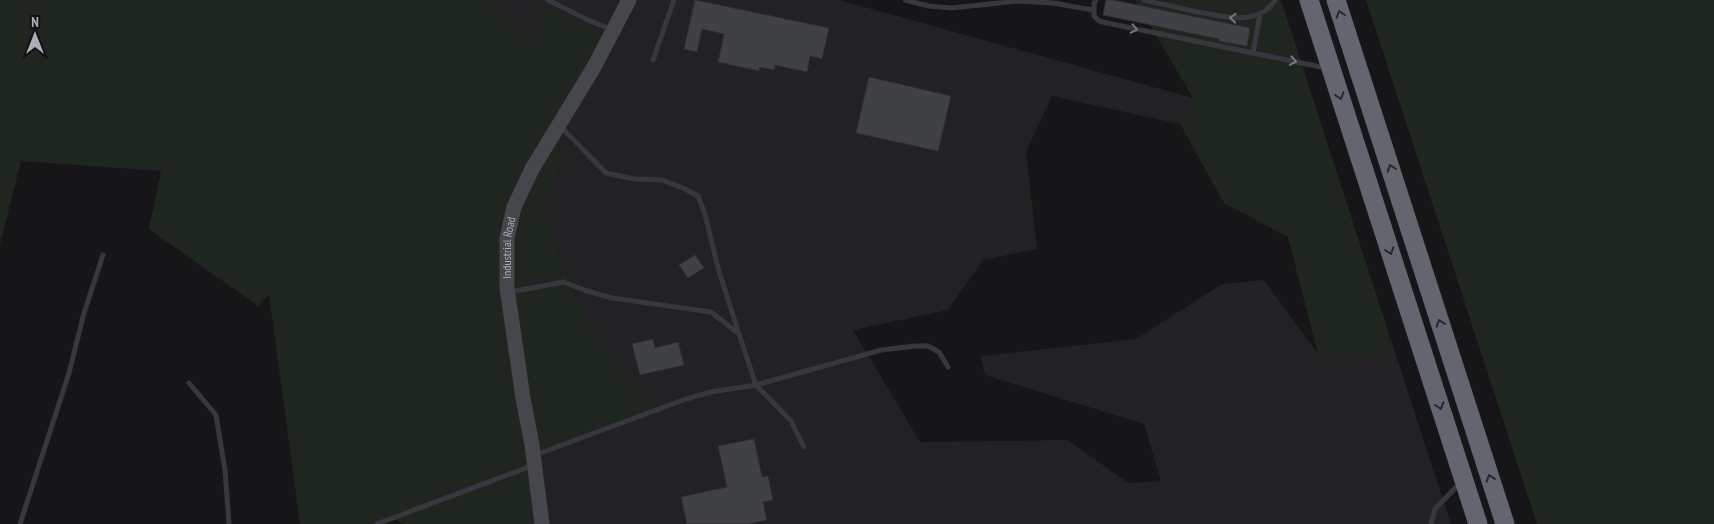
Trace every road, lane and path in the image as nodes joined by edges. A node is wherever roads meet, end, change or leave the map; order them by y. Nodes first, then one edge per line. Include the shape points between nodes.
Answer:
1 (548, 0) edge
2 (629, 0) edge
3 (674, 0) edge
4 (905, 0) edge
5 (1096, 0) edge
6 (1144, 0) edge
7 (1275, 0) edge
8 (1309, 0) edge
9 (1336, 0) edge
10 (1093, 10) junction
11 (1260, 14) junction
12 (613, 30) junction
13 (1253, 53) junction
14 (653, 60) dead end
15 (1331, 69) junction
16 (559, 125) junction
17 (103, 255) dead end
18 (508, 293) junction
19 (738, 333) junction
20 (948, 367) dead end
21 (189, 383) dead end
22 (756, 385) junction
23 (804, 446) dead end
24 (534, 460) junction
25 (1464, 479) junction
26 (20, 524) edge
27 (229, 524) edge
28 (377, 524) edge
29 (542, 524) edge
30 (1431, 524) edge
31 (1478, 524) edge
32 (1505, 524) edge

1 - 12 lane
2 - 12 street, Industrial Road
3 - 14 lane
4 - 10 lane via 952,8 1019,1
5 - 10 lane
11 -> 6 lane via 1226,18
7 - 11 lane
8 - 15 highway
32 -> 9 highway
10 -> 13 lane via 1094,16 1107,24
11 - 13 lane
12 - 16 street, Industrial Road
13 -> 15 lane
15 -> 25 highway
16 - 18 street, Industrial Road via 532,169 512,217 506,251
16 - 19 lane via 606,172 634,179 662,180 698,196
17 - 26 lane
18 - 19 lane via 564,282 612,298 711,312
18 - 24 street, Industrial Road
19 - 22 lane
20 - 22 lane via 939,352 928,346 915,346 881,350
21 - 27 lane via 216,415
22 - 23 lane via 791,420
22 - 24 lane via 686,399
24 - 28 lane
24 - 29 street, Industrial Road
25 - 30 lane via 1435,510
25 - 31 highway

